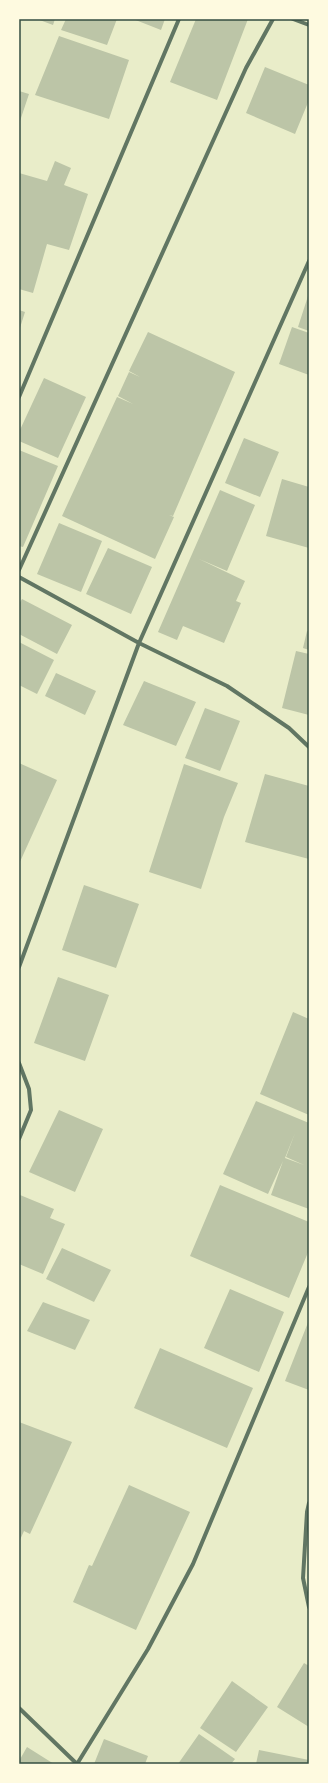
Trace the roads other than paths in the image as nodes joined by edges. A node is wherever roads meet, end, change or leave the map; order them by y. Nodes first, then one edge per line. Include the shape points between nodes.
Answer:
1 (179, 19) edge
2 (273, 19) edge
3 (293, 19) edge
4 (309, 25) edge
5 (309, 261) edge
6 (19, 398) edge
7 (19, 570) edge
8 (19, 577) edge
9 (139, 643) junction
10 (309, 747) edge
11 (19, 967) edge
12 (19, 1062) edge
13 (19, 1139) edge
14 (309, 1287) edge
15 (309, 1503) edge
16 (309, 1607) edge
17 (19, 1708) edge
18 (77, 1764) edge

1 - 6 street
2 - 7 street via 246,68
3 - 4 street
5 - 9 street
8 - 9 street
9 - 10 street via 227,686 289,728
9 - 11 street
12 - 13 street via 29,1089 31,1110
14 - 18 street via 193,1564 148,1649
15 - 16 street via 303,1578
17 - 18 street

